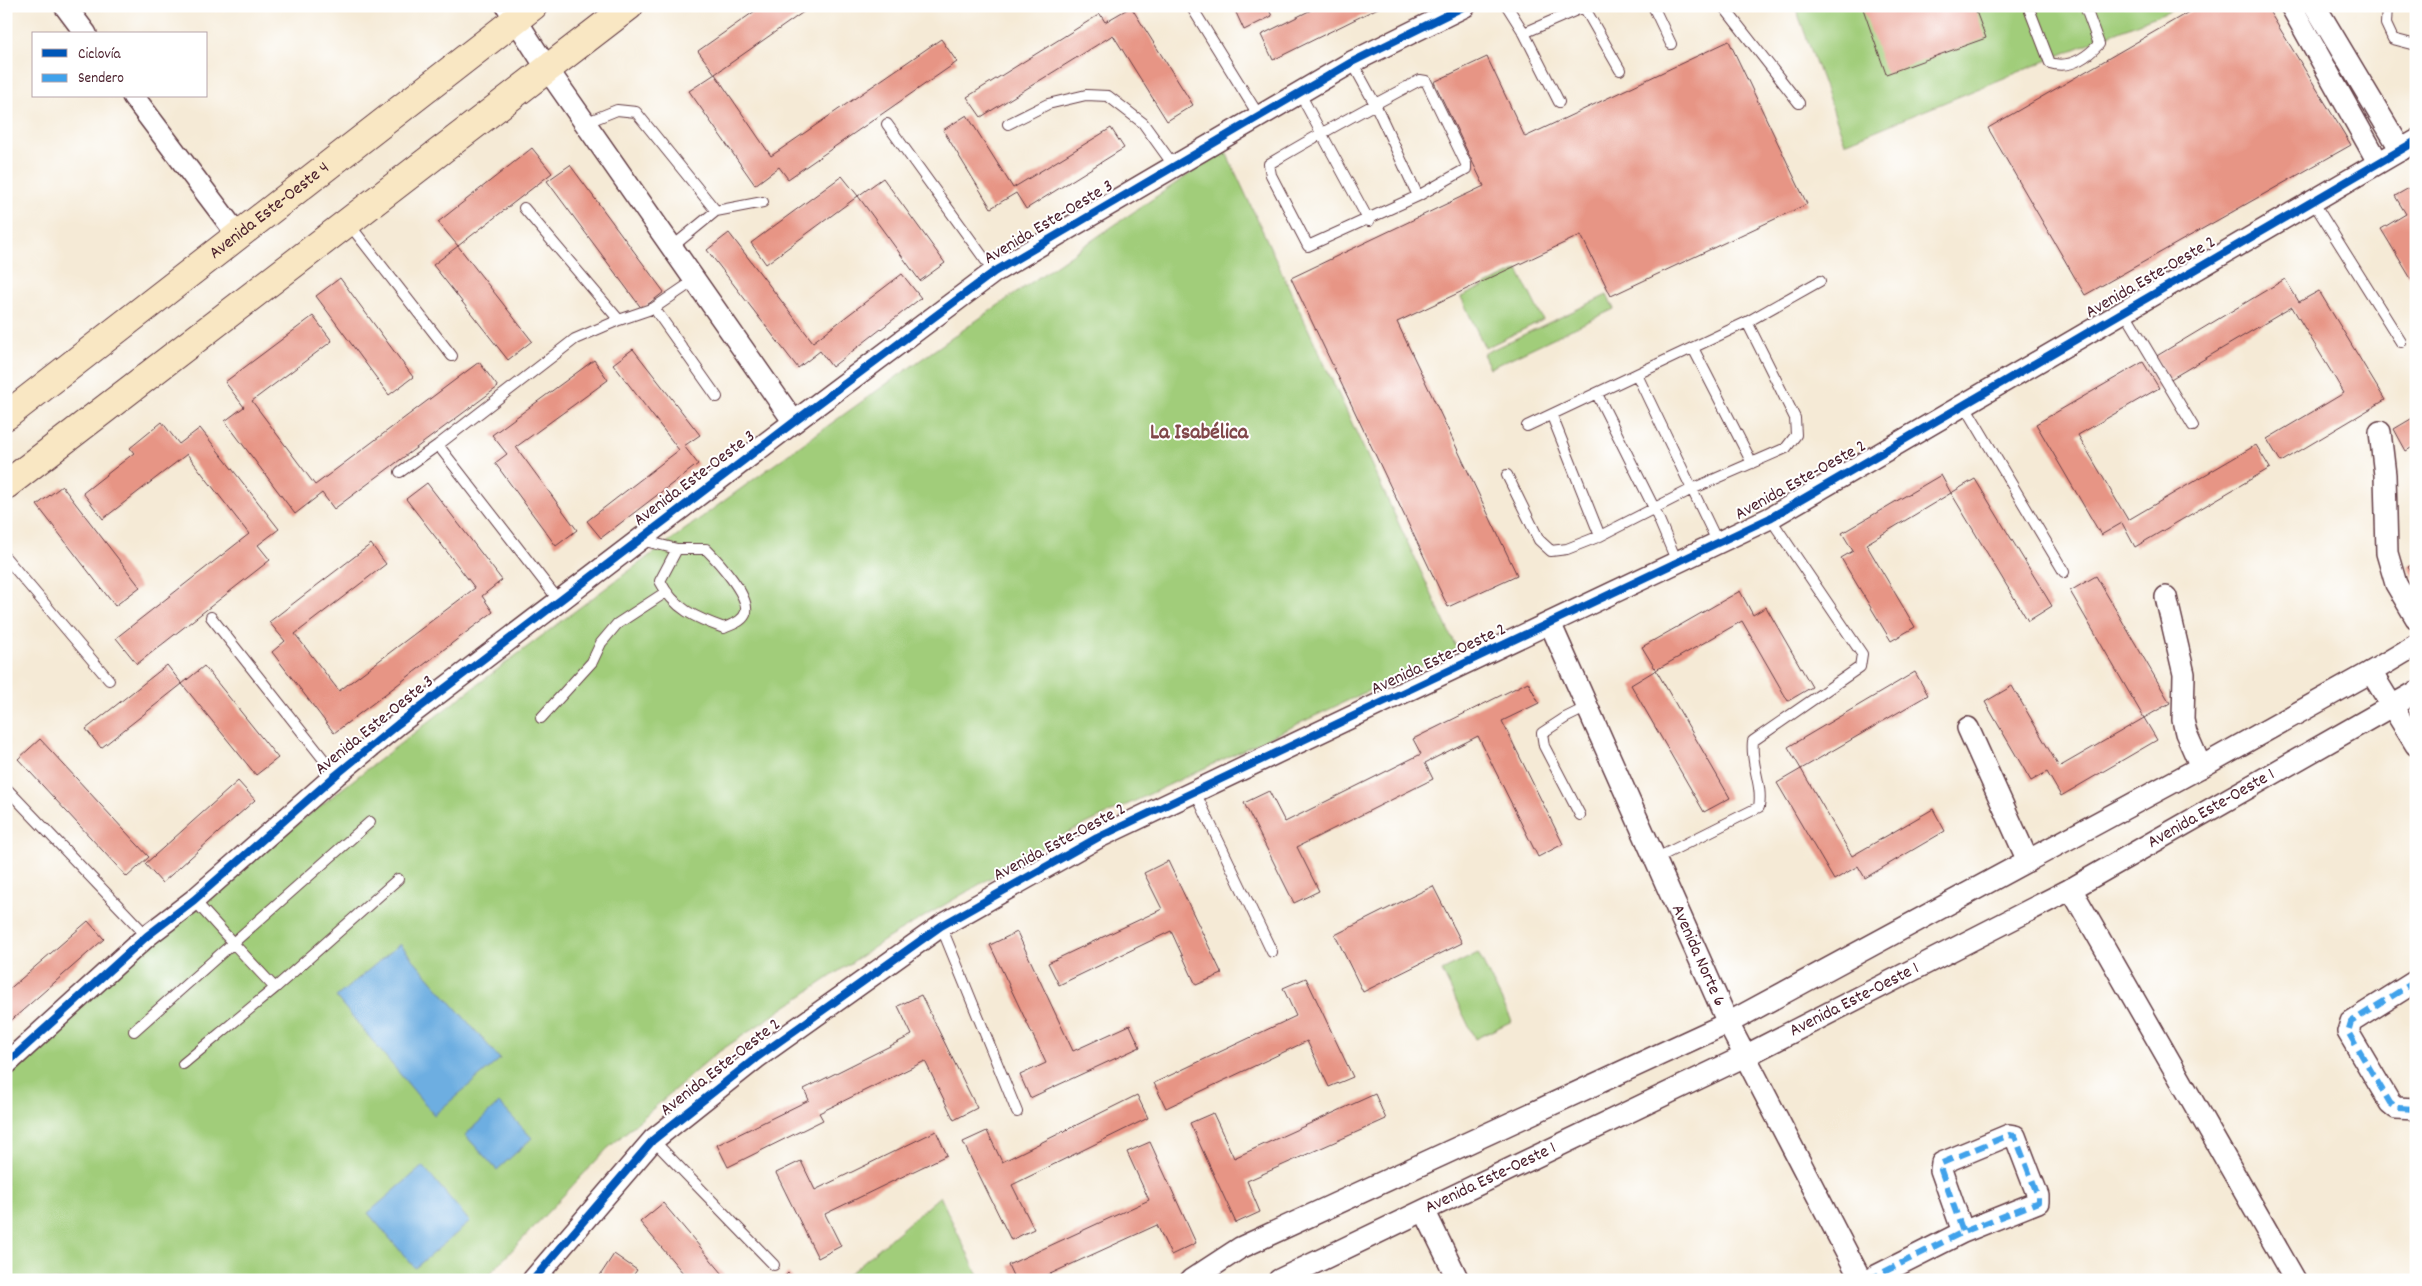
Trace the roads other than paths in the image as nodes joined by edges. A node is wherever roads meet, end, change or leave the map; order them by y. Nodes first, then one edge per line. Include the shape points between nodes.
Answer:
1 (65, 6) edge
2 (629, 6) edge
3 (1192, 6) edge
4 (1465, 6) edge
5 (1507, 6) edge
6 (1653, 6) edge
7 (1723, 6) edge
8 (2028, 6) edge
9 (2085, 6) edge
10 (2291, 6) edge
11 (2315, 6) edge
12 (2387, 6) edge
13 (1585, 7) edge
14 (518, 10) edge
15 (84, 32) edge
16 (1524, 34) junction
17 (1671, 44) dead end
18 (2416, 45) edge
19 (1352, 62) junction
20 (548, 70) junction
21 (1620, 70) dead end
22 (1299, 92) junction
23 (135, 98) edge
24 (1558, 102) dead end
25 (1799, 103) dead end
26 (1375, 104) junction
27 (1259, 116) junction
28 (585, 123) junction
29 (886, 124) dead end
30 (1008, 124) dead end
31 (1321, 133) junction
32 (2408, 146) edge
33 (2378, 162) junction
34 (1174, 166) junction
35 (1418, 196) junction
36 (2312, 200) junction
37 (763, 202) dead end
38 (524, 208) dead end
39 (716, 211) junction
40 (1369, 221) junction
41 (349, 224) junction
42 (237, 234) junction
43 (672, 247) junction
44 (994, 272) junction
45 (696, 280) junction
46 (1820, 282) dead end
47 (654, 308) junction
48 (2124, 311) junction
49 (620, 320) junction
50 (1747, 322) junction
51 (2401, 342) dead end
52 (1693, 348) junction
53 (452, 356) dead end
54 (1637, 375) junction
55 (1596, 394) junction
56 (716, 397) dead end
57 (1964, 404) junction
58 (6, 416) edge
59 (1552, 416) junction
60 (794, 422) junction
61 (1527, 426) dead end
62 (2192, 426) dead end
63 (2380, 432) dead end
64 (438, 445) junction
65 (1752, 463) junction
66 (400, 472) dead end
67 (1507, 475) dead end
68 (6, 485) edge
69 (1692, 489) junction
70 (1654, 508) junction
71 (1770, 518) junction
72 (1600, 536) junction
73 (640, 540) junction
74 (1718, 543) junction
75 (677, 549) junction
76 (6, 558) edge
77 (1677, 562) junction
78 (2064, 572) dead end
79 (666, 592) junction
80 (2166, 597) dead end
81 (560, 602) junction
82 (211, 617) dead end
83 (2416, 618) edge
84 (1550, 623) junction
85 (2416, 645) edge
86 (2371, 672) junction
87 (109, 680) dead end
88 (2416, 692) edge
89 (2391, 706) junction
90 (1587, 707) junction
91 (541, 718) dead end
92 (1968, 728) dead end
93 (2416, 745) edge
94 (2202, 767) junction
95 (336, 775) junction
96 (6, 788) edge
97 (1195, 792) junction
98 (1580, 816) dead end
99 (370, 822) dead end
100 (1655, 859) junction
101 (2028, 861) junction
102 (398, 879) dead end
103 (2071, 889) junction
104 (194, 900) junction
105 (941, 926) junction
106 (147, 936) junction
107 (232, 943) junction
108 (1272, 952) dead end
109 (2416, 981) edge
110 (275, 988) junction
111 (1728, 1024) junction
112 (134, 1031) dead end
113 (1745, 1056) junction
114 (6, 1064) edge
115 (183, 1064) dead end
116 (2416, 1109) edge
117 (1017, 1112) dead end
118 (654, 1140) junction
119 (1425, 1212) junction
120 (1963, 1232) junction
121 (774, 1266) dead end
122 (532, 1280) edge
123 (1191, 1280) edge
124 (1279, 1280) edge
125 (1458, 1280) edge
126 (1861, 1280) edge
127 (1868, 1280) edge
128 (2295, 1280) edge

1 - 15 street
2 - 20 main road
3 - 27 lane
4 - 19 street, Avenida Este-Oeste 3
5 - 16 lane
6 - 17 lane
7 - 25 lane
8 - 9 lane via 2050,63 2058,66 2089,55 2098,44
10 - 33 street
11 - 32 street
12 - 18 lane via 2386,24 2393,39
13 - 16 lane
13 - 21 lane
14 - 20 street
14 - 42 main road, Avenida Este-Oeste 4
16 - 24 lane
19 - 22 street, Avenida Este-Oeste 3
19 - 26 lane
20 - 28 street
20 - 41 main road
22 - 27 street, Avenida Este-Oeste 3
22 - 31 lane
23 - 42 street
26 - 31 lane
26 - 35 lane
26 - 35 lane via 1420,80 1426,81 1465,158 1466,169
27 - 34 street, Avenida Este-Oeste 3
28 - 39 lane via 617,110 636,112
28 - 43 street
29 - 44 lane
30 - 34 lane via 1048,104 1086,95 1108,96 1143,123
31 - 40 lane
31 - 40 lane via 1269,164 1271,175 1296,225 1308,246
32 - 33 street, Avenida Este-Oeste 2
33 - 36 street, Avenida Este-Oeste 2
34 - 44 street, Avenida Este-Oeste 3
35 - 40 lane
36 - 48 street, Avenida Este-Oeste 2
36 - 51 lane
37 - 39 lane
38 - 49 lane
39 - 43 lane
41 - 53 lane
41 - 68 main road
42 - 58 main road, Avenida Este-Oeste 4
43 - 45 street
44 - 60 street, Avenida Este-Oeste 3
45 - 47 lane
45 - 60 street
46 - 50 lane
47 - 49 lane
47 - 56 lane
48 - 57 street, Avenida Este-Oeste 2
48 - 62 lane
49 - 64 lane via 575,339
50 - 52 lane
50 - 65 lane via 1795,418 1796,434 1786,448
52 - 54 lane
52 - 65 lane
54 - 55 lane
54 - 69 lane
55 - 59 lane
55 - 70 lane
57 - 71 street, Avenida Este-Oeste 2
57 - 78 lane
59 - 61 lane
59 - 72 lane
60 - 73 street, Avenida Este-Oeste 3
63 - 83 street via 2385,474 2387,553 2396,584
64 - 66 lane
64 - 81 lane
65 - 69 lane
67 - 72 lane via 1539,540 1551,551 1567,549
69 - 70 lane
69 - 74 lane
70 - 72 lane
70 - 77 lane
71 - 74 street, Avenida Este-Oeste 2
71 - 100 lane via 1862,654 1860,667 1753,741 1752,752 1761,794 1759,807
73 - 75 lane
73 - 81 street, Avenida Este-Oeste 3
74 - 77 street, Avenida Este-Oeste 2
75 - 79 lane via 660,581
75 - 79 lane via 706,549 736,584 746,602 746,613 739,622 724,628 694,617
76 - 87 lane
77 - 84 street, Avenida Este-Oeste 2
79 - 91 lane via 618,624 601,643 592,662
80 - 94 street via 2184,674 2183,720
81 - 95 street, Avenida Este-Oeste 3
82 - 95 lane
84 - 90 street, Avenida Norte 6
84 - 97 street, Avenida Este-Oeste 2
85 - 86 street
86 - 89 street
86 - 94 street
88 - 89 street, Avenida Este-Oeste 1
89 - 93 street
89 - 103 street, Avenida Este-Oeste 1
90 - 98 lane via 1542,733 1544,746
90 - 100 street, Avenida Norte 6
92 - 101 street
94 - 101 street
95 - 104 street, Avenida Este-Oeste 3
96 - 106 lane
97 - 105 street, Avenida Este-Oeste 2 via 1096,838
97 - 108 lane
99 - 107 lane
100 - 111 street, Avenida Norte 6
101 - 111 street
102 - 110 lane
103 - 113 street, Avenida Este-Oeste 1
103 - 128 street
104 - 106 street, Avenida Este-Oeste 3
104 - 107 lane
105 - 117 lane
105 - 118 street, Avenida Este-Oeste 2 via 756,1058
106 - 114 street, Avenida Este-Oeste 3
107 - 110 lane
107 - 112 lane
109 - 116 street via 2351,1022 2348,1032 2390,1103 2396,1108
110 - 115 lane
111 - 113 street, Avenida Norte 6
111 - 123 street via 1240,1248
113 - 119 street, Avenida Este-Oeste 1
113 - 126 street, Avenida Norte 6
118 - 121 lane
118 - 122 street, Avenida Este-Oeste 2
119 - 124 street, Avenida Este-Oeste 1
119 - 125 street
120 - 120 street via 2038,1202 2015,1136 2009,1135 1942,1163 1941,1170
120 - 127 street

